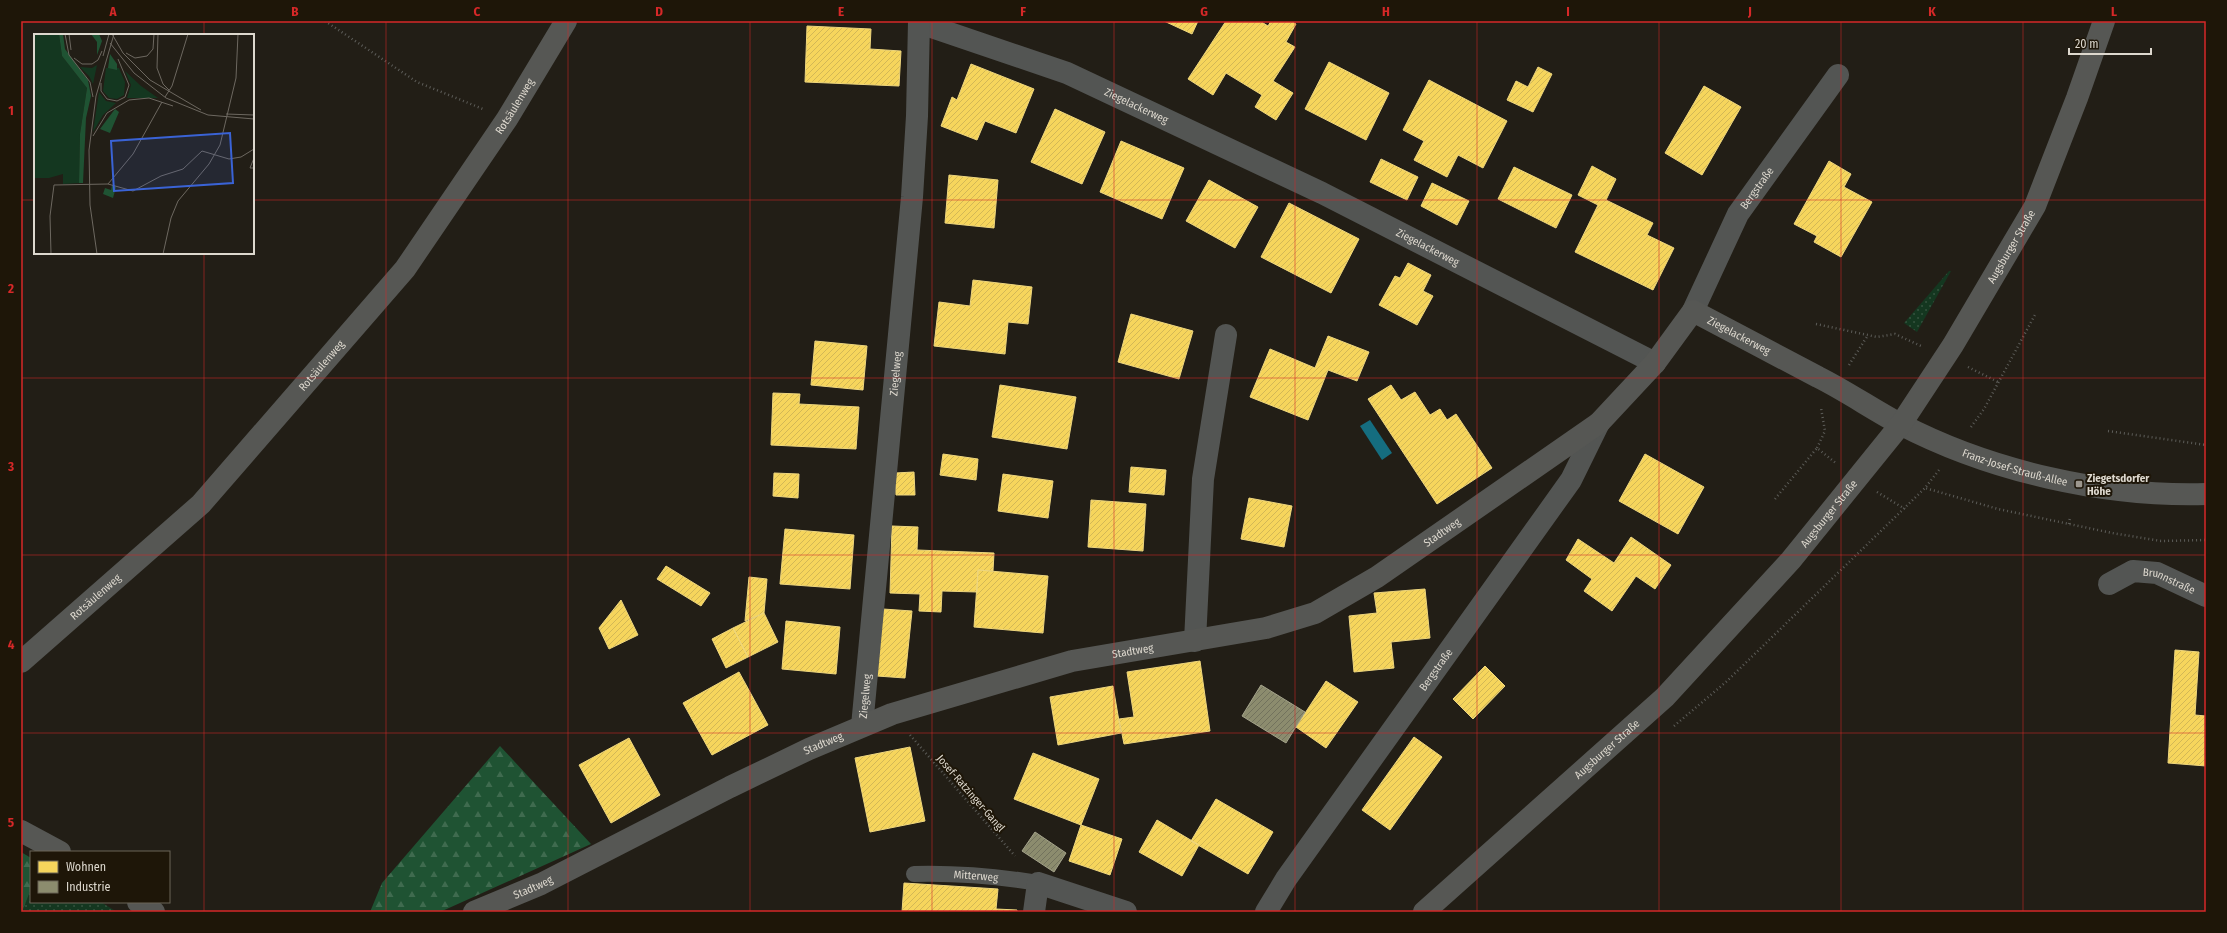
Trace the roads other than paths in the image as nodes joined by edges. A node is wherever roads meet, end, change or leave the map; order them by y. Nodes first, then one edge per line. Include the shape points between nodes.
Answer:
1 (566, 21) edge
2 (2104, 21) edge
3 (920, 22) edge
4 (1838, 75) dead end
5 (1692, 311) junction
6 (1226, 334) dead end
7 (1654, 363) junction
8 (1599, 423) junction
9 (1901, 424) junction
10 (2206, 494) edge
11 (2109, 584) dead end
12 (2206, 596) edge
13 (1195, 641) junction
14 (21, 662) edge
15 (862, 726) junction
16 (21, 832) edge
17 (58, 851) edge
18 (914, 874) dead end
19 (1038, 883) junction
20 (140, 903) edge
21 (154, 912) edge
22 (474, 912) edge
23 (1034, 912) edge
24 (1126, 912) edge
25 (1266, 912) edge
26 (1424, 912) edge

1 - 14 street, Rotsäulenweg via 507,119 405,269 201,504
2 - 9 street, Augsburger Straße via 2035,206 1946,357
3 - 7 street, Ziegelackerweg via 1067,72 1322,193
3 - 15 street, Ziegelweg via 912,197
4 - 5 street, Bergstraße via 1738,214
5 - 7 street
5 - 9 street, Ziegelackerweg
6 - 13 street via 1204,479
7 - 8 street, Stadtweg
8 - 13 street, Stadtweg via 1376,577 1315,613 1266,628
8 - 25 street, Bergstraße via 1571,480 1286,879
9 - 10 street, Franz-Josef-Strauß-Allee via 1956,449 2031,474 2079,484 2135,491
9 - 26 street, Augsburger Straße via 1791,560 1665,697
11 - 12 street, Brunnstraße via 2133,572 2157,573
13 - 15 street, Stadtweg via 1072,661 892,714
15 - 22 street, Stadtweg via 730,787 541,884
16 - 17 street
18 - 19 lane, Mitterweg via 990,875
19 - 23 street
19 - 24 street, Mitterweg
20 - 21 street

